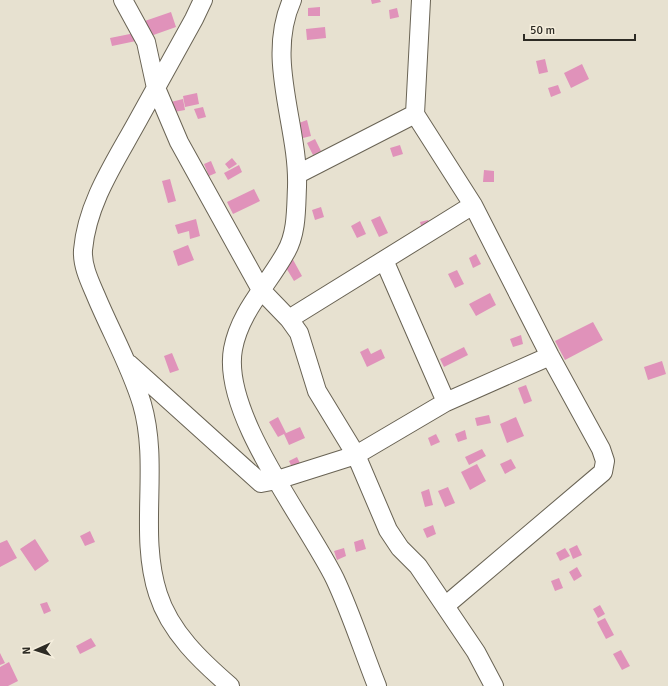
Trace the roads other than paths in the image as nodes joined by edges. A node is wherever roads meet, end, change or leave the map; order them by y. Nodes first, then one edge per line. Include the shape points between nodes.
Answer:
1 (123, 0) edge
2 (203, 0) edge
3 (292, 0) edge
4 (421, 0) edge
5 (156, 88) junction
6 (416, 114) junction
7 (298, 174) junction
8 (473, 205) junction
9 (384, 260) junction
10 (261, 290) junction
11 (289, 319) junction
12 (550, 356) junction
13 (126, 360) junction
14 (446, 402) junction
15 (356, 455) junction
16 (277, 480) junction
17 (445, 606) junction
18 (230, 686) edge
19 (377, 686) edge
20 (494, 686) edge

1 - 5 street via 146,42
2 - 5 street
3 - 7 street via 283,37 282,70
4 - 6 street
5 - 10 street via 179,142
5 - 13 street via 105,178 89,220 83,252 87,275
6 - 7 street
6 - 8 street
7 - 10 street via 294,227 287,251
8 - 9 street
8 - 12 street
9 - 11 street
9 - 14 street
10 - 11 street
10 - 16 street via 241,320 233,350 233,381 246,421
11 - 15 street via 299,333 317,391
12 - 14 street
12 - 17 street via 601,449 605,461 603,472
13 - 16 street via 254,478 261,483
13 - 18 street via 149,429 151,563 158,595 189,648
14 - 15 street
15 - 16 street
15 - 17 street via 388,530 400,548 418,566
16 - 19 street via 318,546 336,581
17 - 20 street via 476,652

